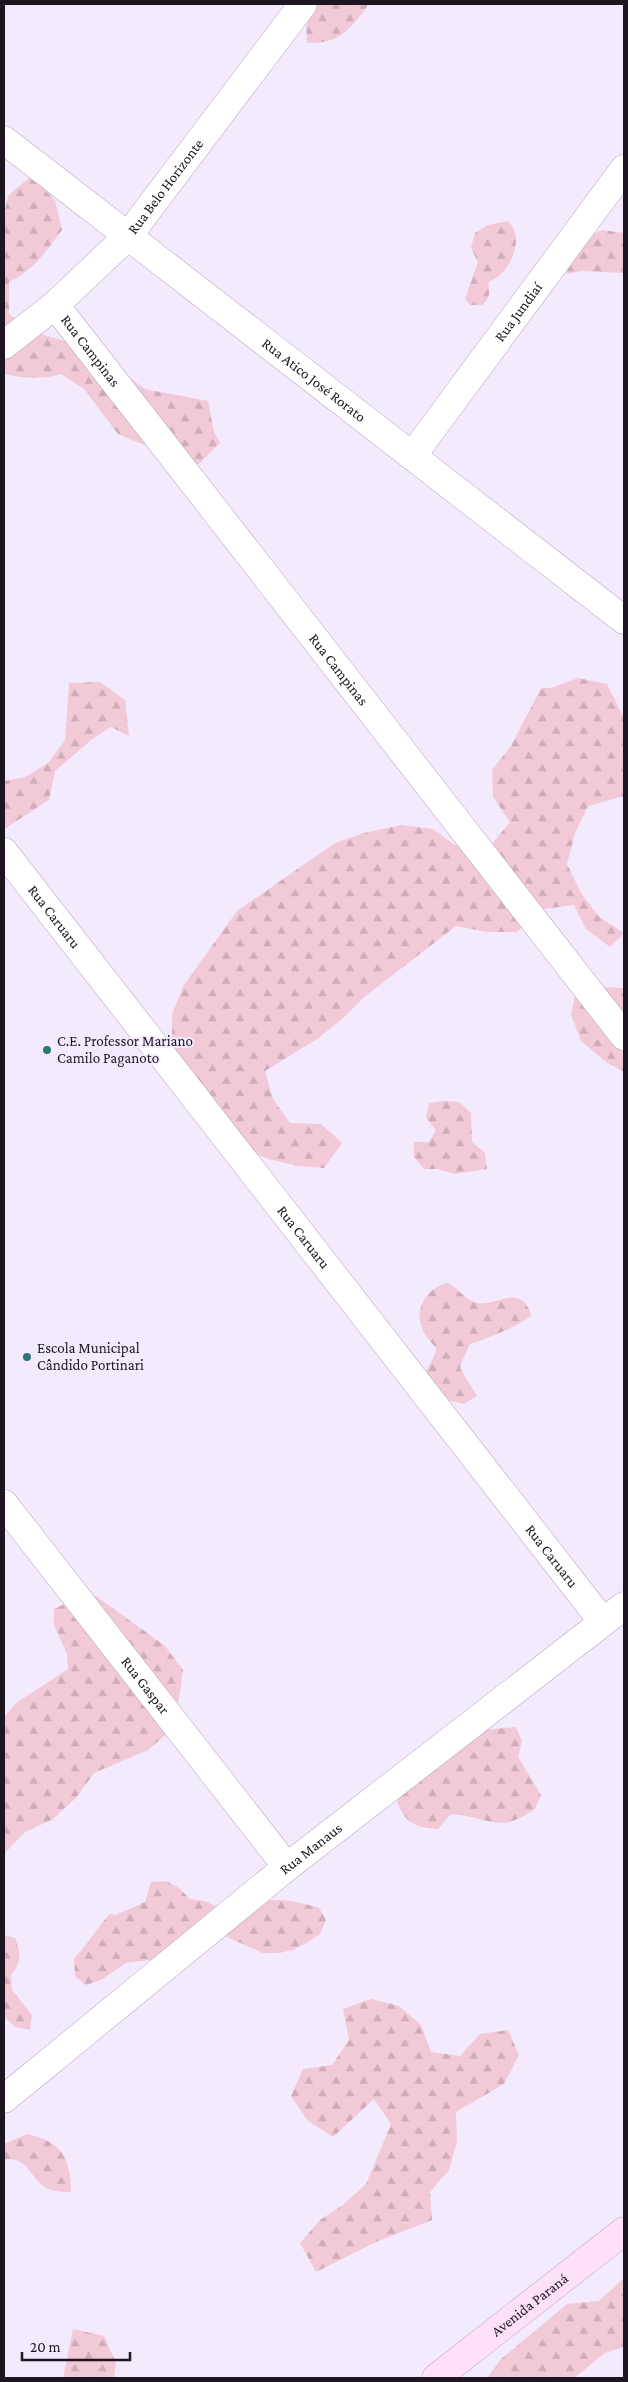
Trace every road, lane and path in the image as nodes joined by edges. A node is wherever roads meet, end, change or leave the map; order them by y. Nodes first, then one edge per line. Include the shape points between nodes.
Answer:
1 (303, 4) edge
2 (4, 140) edge
3 (620, 185) edge
4 (128, 236) junction
5 (55, 305) junction
6 (4, 345) edge
7 (412, 456) junction
8 (624, 620) edge
9 (4, 852) edge
10 (624, 1036) edge
11 (4, 1504) edge
12 (624, 1606) edge
13 (603, 1622) junction
14 (287, 1867) junction
15 (4, 2099) edge
16 (624, 2231) edge
17 (436, 2378) edge

1 - 4 street, Rua Belo Horizonte
2 - 4 street, Rua Atico José Rorato
3 - 7 street, Rua Jundiaí
4 - 5 street, Rua Belo Horizonte
4 - 7 street, Rua Atico José Rorato
5 - 6 street, Rua Belo Horizonte
5 - 10 street, Rua Campinas
7 - 8 street, Rua Atico José Rorato
9 - 13 street, Rua Caruaru
11 - 14 street, Rua Gaspar
12 - 13 street, Rua Manaus
13 - 14 street, Rua Manaus
14 - 15 street, Rua Manaus
16 - 17 main road, Avenida Paraná

